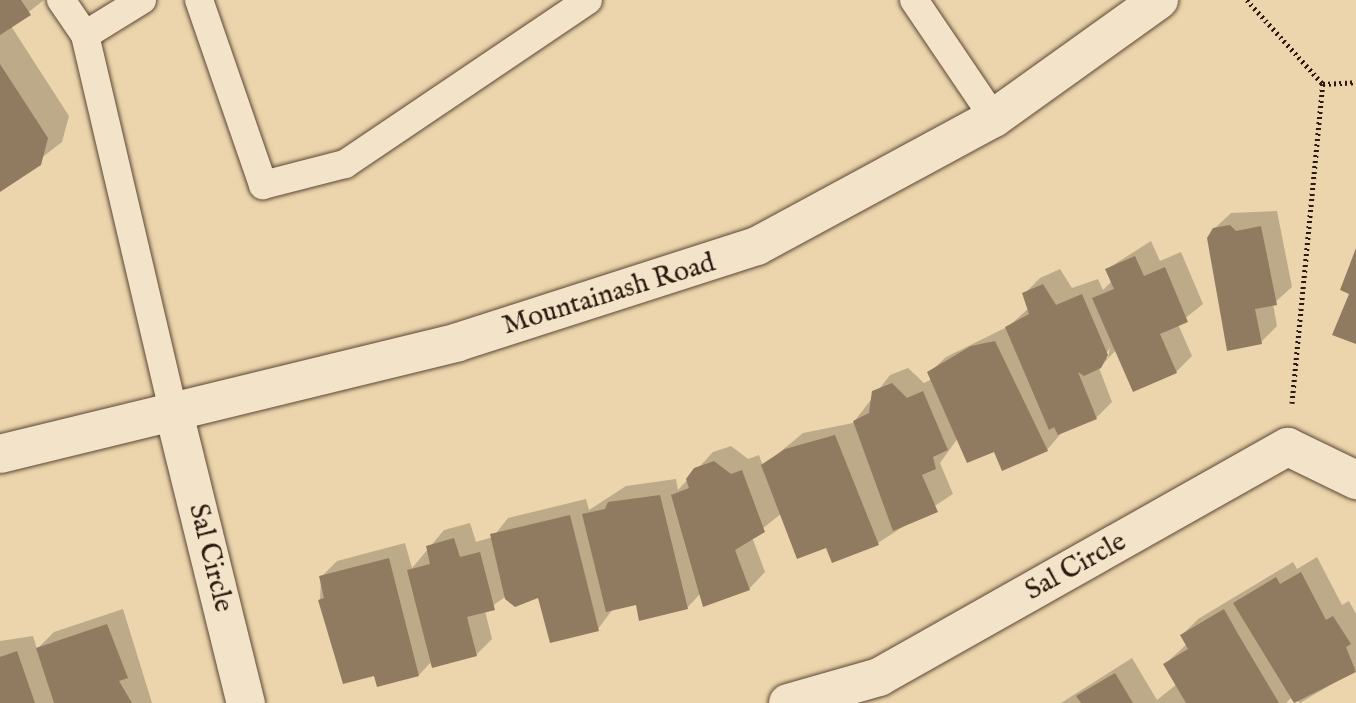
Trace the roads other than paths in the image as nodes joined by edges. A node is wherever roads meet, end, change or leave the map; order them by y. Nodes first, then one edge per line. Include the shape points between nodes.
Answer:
1 (61, 0) edge
2 (142, 0) edge
3 (199, 0) edge
4 (588, 0) edge
5 (914, 0) edge
6 (1160, 0) edge
7 (85, 35) junction
8 (994, 118) junction
9 (174, 413) junction
10 (0, 454) edge
11 (1356, 480) edge
12 (246, 703) edge
13 (788, 703) edge

1 - 7 lane
2 - 7 lane
3 - 4 lane via 263,185 345,164
5 - 8 lane
6 - 8 street, Mountainash Road
7 - 9 lane
8 - 9 street, Mountainash Road via 757,246 712,264 458,342
9 - 10 street, Mountainash Road
9 - 12 street, Sal Circle
11 - 13 street, Sal Circle via 1288,447 879,677

